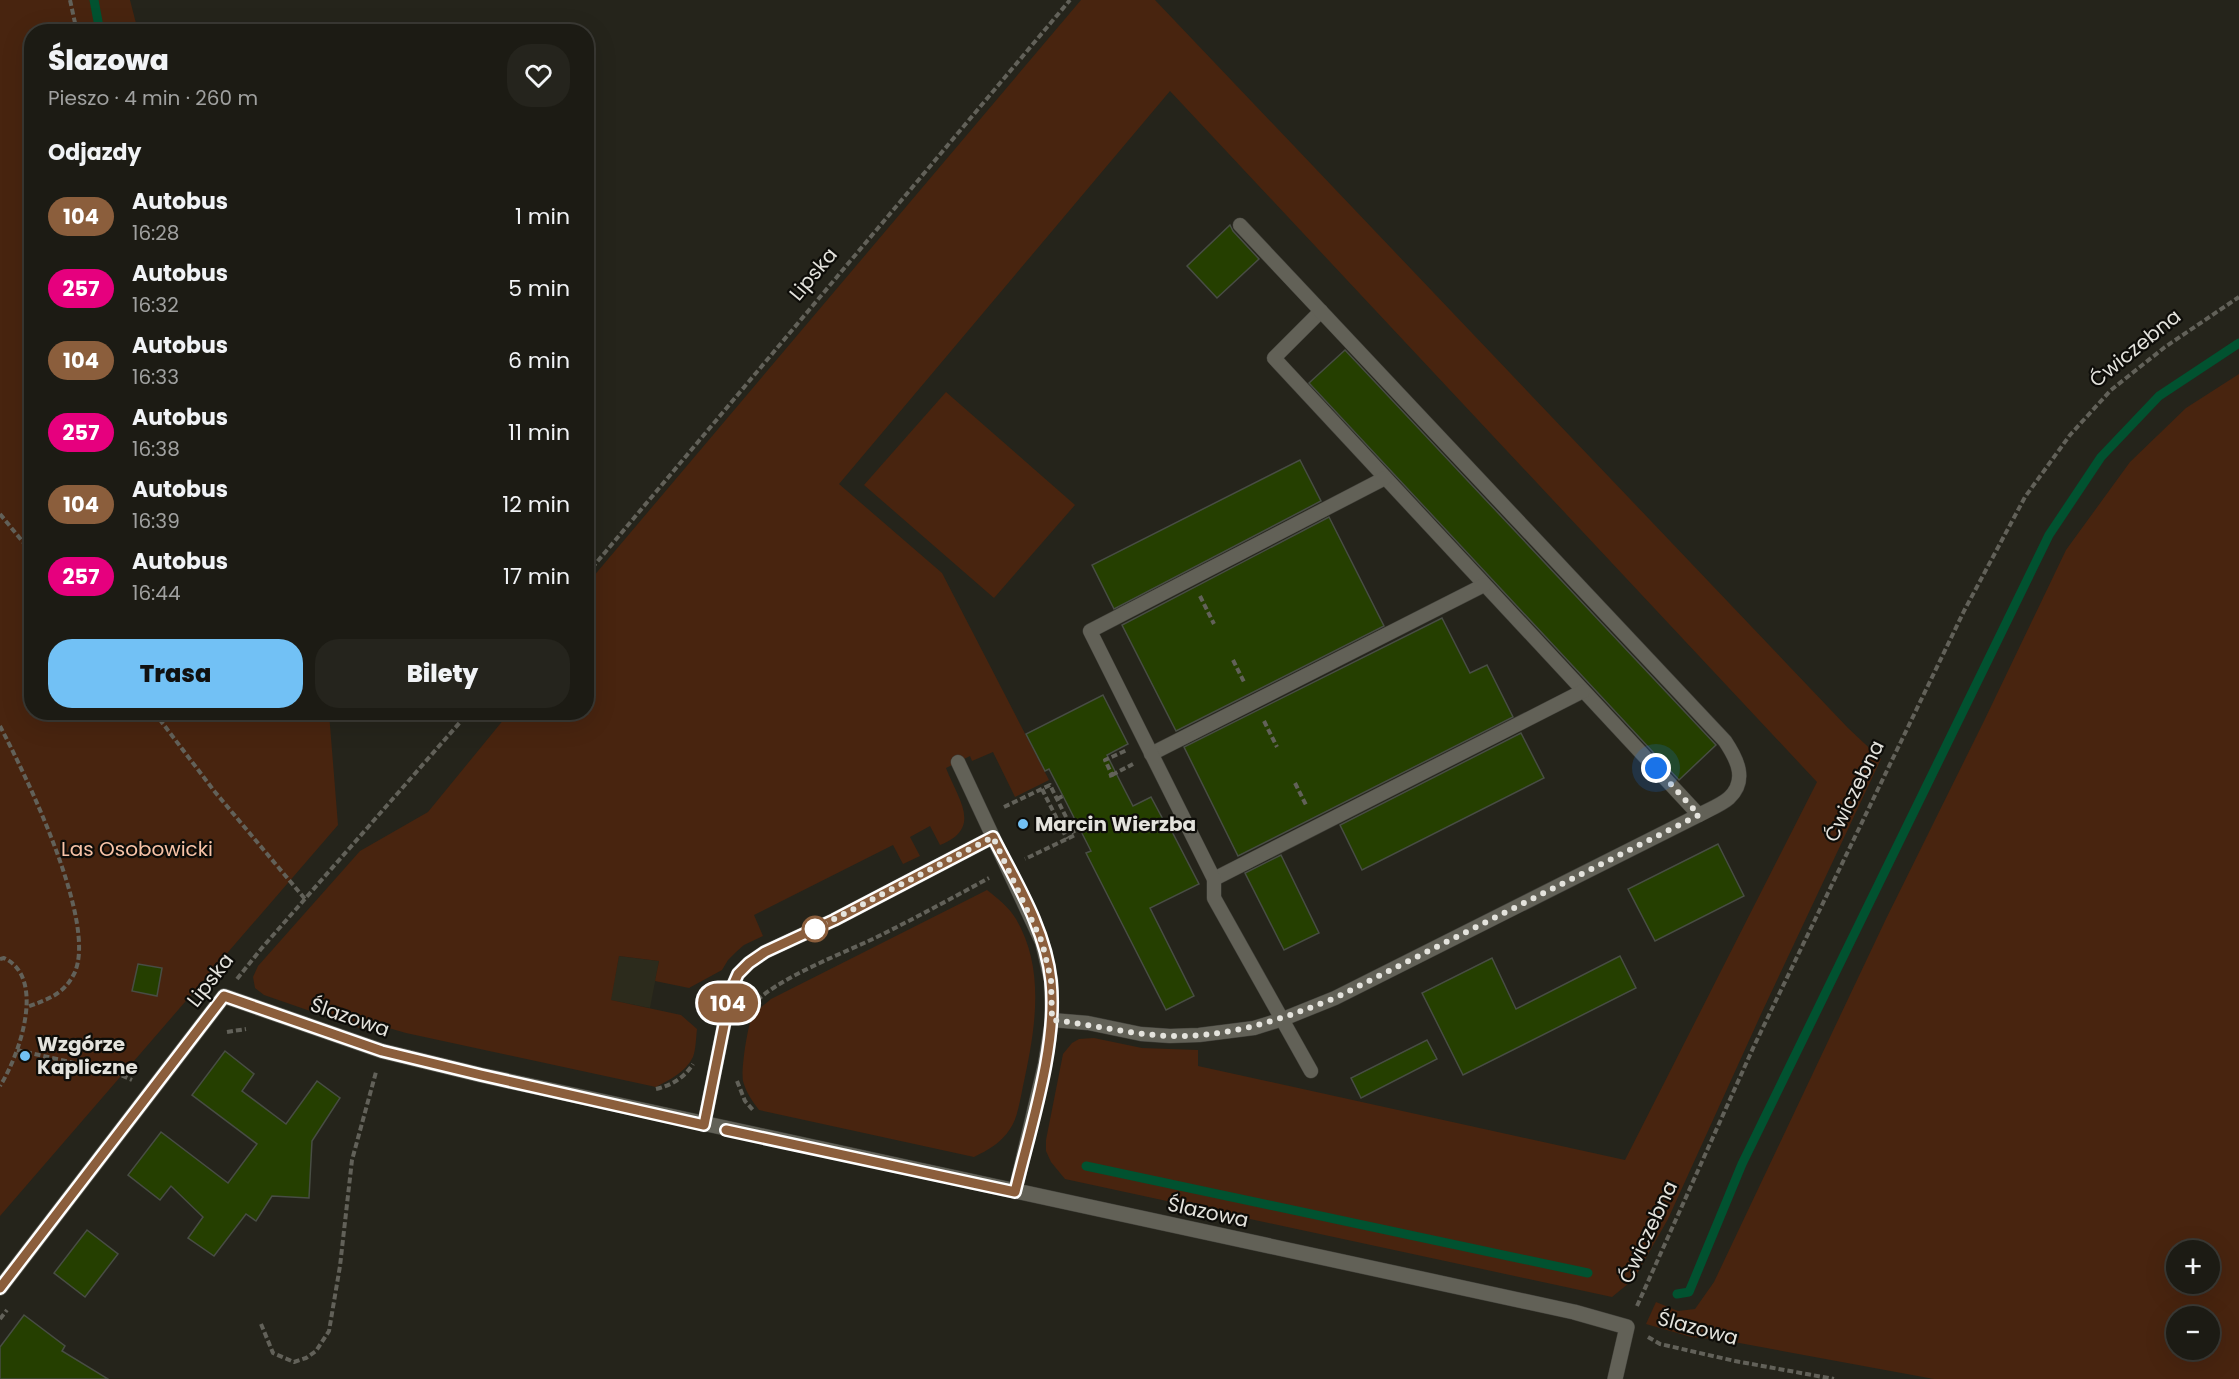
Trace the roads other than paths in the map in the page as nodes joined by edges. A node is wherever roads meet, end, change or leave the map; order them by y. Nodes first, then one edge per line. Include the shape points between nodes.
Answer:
1 (1240, 225) dead end
2 (1321, 311) junction
3 (1385, 478) junction
4 (1484, 585) junction
5 (1583, 691) junction
6 (1151, 754) junction
7 (958, 762) dead end
8 (1699, 815) junction
9 (993, 837) junction
10 (1214, 879) junction
11 (224, 996) joint
12 (1282, 1019) junction
13 (1052, 1020) junction
14 (1311, 1071) dead end
15 (704, 1125) junction
16 (1015, 1192) junction
17 (0, 1288) edge
18 (1615, 1379) edge

1 - 2 lane
2 - 3 lane via 1274,358
2 - 8 lane via 1725,741 1737,758 1740,779 1729,798
3 - 4 lane
3 - 6 lane via 1090,631
4 - 5 lane
4 - 6 lane
5 - 8 lane
5 - 10 lane
6 - 10 lane
7 - 9 lane
8 - 12 lane via 1335,998
9 - 13 lane via 1042,942 1051,980
9 - 15 lane via 749,963 738,974 731,990
10 - 12 lane via 1214,898
11 - 15 street, Ślazowa via 382,1051
11 - 17 street, Lipska
12 - 13 lane via 1254,1028 1170,1036
12 - 14 lane
13 - 16 lane
15 - 16 street, Ślazowa
16 - 18 street, Ślazowa via 1574,1312 1627,1327

